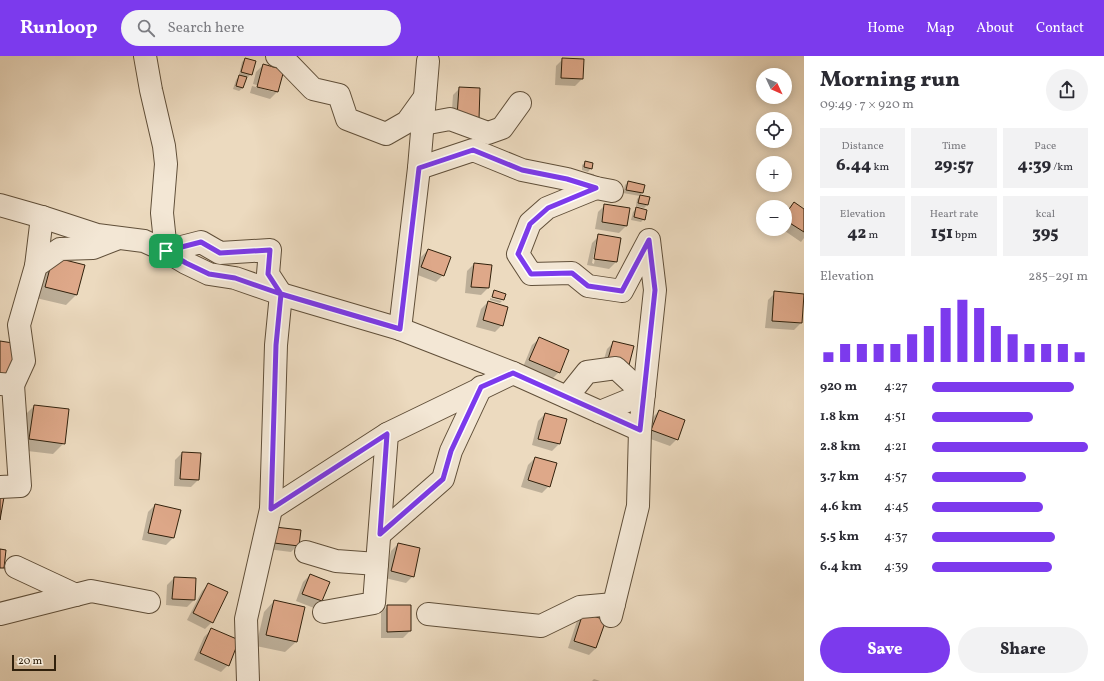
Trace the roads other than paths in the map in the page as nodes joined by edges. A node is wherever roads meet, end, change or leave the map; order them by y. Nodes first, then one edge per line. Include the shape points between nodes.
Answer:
1 (145, 56) edge
2 (281, 56) edge
3 (428, 61) dead end
4 (426, 96) junction
5 (520, 103) dead end
6 (423, 124) junction
7 (419, 168) junction
8 (0, 205) edge
9 (42, 217) junction
10 (119, 238) junction
11 (166, 251) junction
12 (36, 266) junction
13 (281, 294) junction
14 (400, 329) junction
15 (513, 373) junction
16 (7, 384) edge
17 (481, 387) junction
18 (644, 394) junction
19 (567, 397) junction
20 (600, 412) junction
21 (640, 430) junction
22 (387, 434) junction
23 (0, 486) edge
24 (271, 509) junction
25 (380, 534) junction
26 (306, 552) dead end
27 (377, 564) junction
28 (16, 567) dead end
29 (76, 595) junction
30 (149, 602) dead end
31 (324, 612) dead end
32 (0, 614) edge
33 (428, 614) dead end
34 (248, 681) edge

1 - 11 street via 166,164 162,213
2 - 4 street via 313,89 339,95 347,119 386,134 407,122
3 - 4 street
4 - 6 street
5 - 6 street via 502,128 488,133 450,119
6 - 7 street
7 - 14 street
7 - 18 street via 473,150 522,170 604,190 548,208 530,224 518,254 531,274 572,273 588,286 622,291 649,240 655,290
8 - 9 street
9 - 10 street via 97,235
9 - 12 street
10 - 11 street via 144,241
10 - 12 street via 93,248 60,249
11 - 13 street via 209,274 235,278
11 - 13 street via 201,242 220,253 270,250 268,274
12 - 16 street via 19,325 24,361
13 - 14 street
13 - 24 street via 276,345
14 - 15 street
15 - 17 street
15 - 19 street
16 - 23 street via 20,486
17 - 22 street
17 - 25 street via 451,451 443,479
18 - 19 street via 616,368 587,372
18 - 20 street
18 - 21 street
19 - 20 street
20 - 21 street
21 - 33 street via 638,506 613,610 580,607 541,626
22 - 24 street
22 - 25 street
24 - 34 street via 246,619
25 - 27 street
26 - 27 street via 336,561
27 - 31 street via 374,603
28 - 29 street
29 - 30 street via 91,591
29 - 32 street

